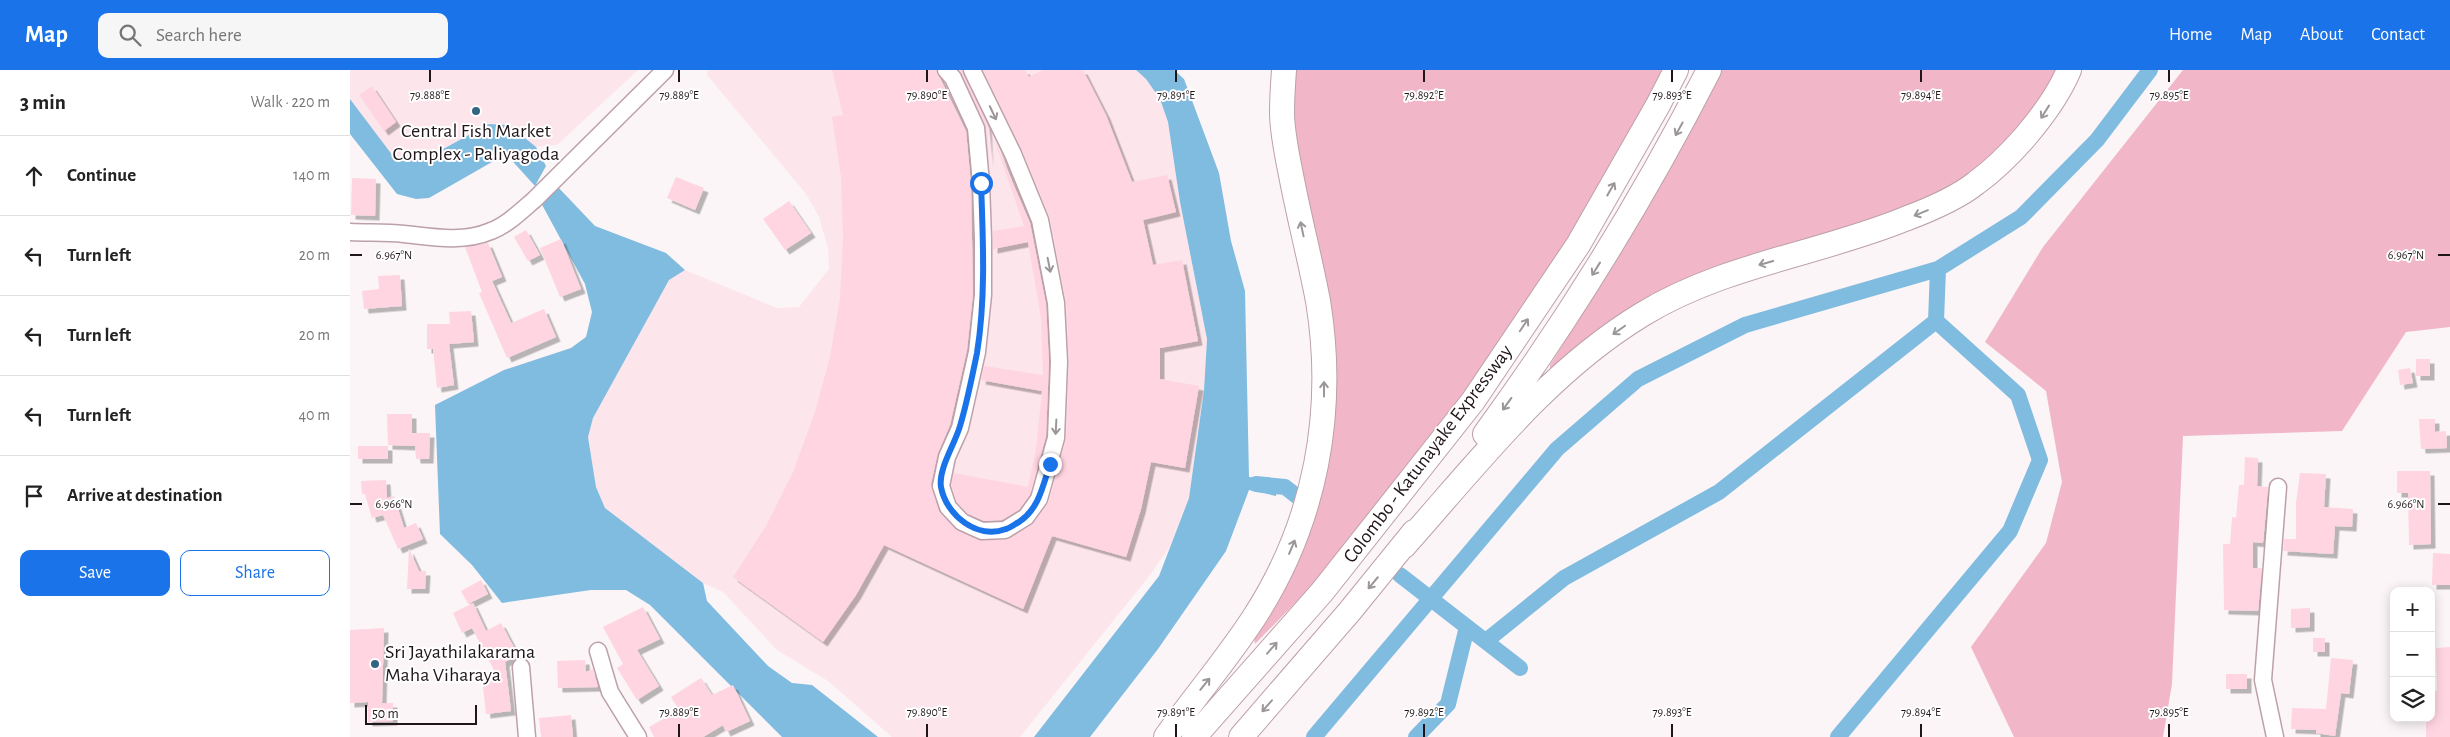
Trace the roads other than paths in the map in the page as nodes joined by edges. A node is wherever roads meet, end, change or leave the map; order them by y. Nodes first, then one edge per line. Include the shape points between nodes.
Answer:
1 (665, 70) edge
2 (946, 70) edge
3 (972, 70) edge
4 (1270, 70) edge
5 (1284, 70) edge
6 (1676, 70) edge
7 (1710, 70) edge
8 (2069, 70) edge
9 (1282, 113) junction
10 (350, 232) edge
11 (2278, 487) dead end
12 (1404, 546) junction
13 (598, 651) dead end
14 (521, 667) dead end
15 (527, 737) edge
16 (638, 737) edge
17 (1166, 737) edge
18 (1194, 737) edge
19 (1241, 737) edge
20 (2275, 737) edge

1 - 10 street via 534,200 491,232 435,238
3 -> 2 street via 1013,154 1040,220 1056,303 1059,362 1056,438 1039,499 1026,517 1005,530 982,531 962,522 948,507 941,486 947,457 960,428 977,352 983,239 976,128 953,78
4 - 9 highway
5 - 9 highway
18 -> 6 highway, Colombo - Katunayake Expressway via 1322,592 1474,400 1578,245
7 -> 12 highway, Colombo - Katunayake Expressway via 1679,129 1567,317
8 -> 12 highway via 2040,120 2015,149 1975,185 1931,209 1870,233 1703,284 1643,313 1580,358 1534,399
17 -> 9 highway via 1269,593 1297,537 1314,479 1323,424 1323,347 1318,301 1287,153
11 - 20 street via 2263,680
12 -> 19 highway, Colombo - Katunayake Expressway
13 - 16 street via 610,692
14 - 15 street

